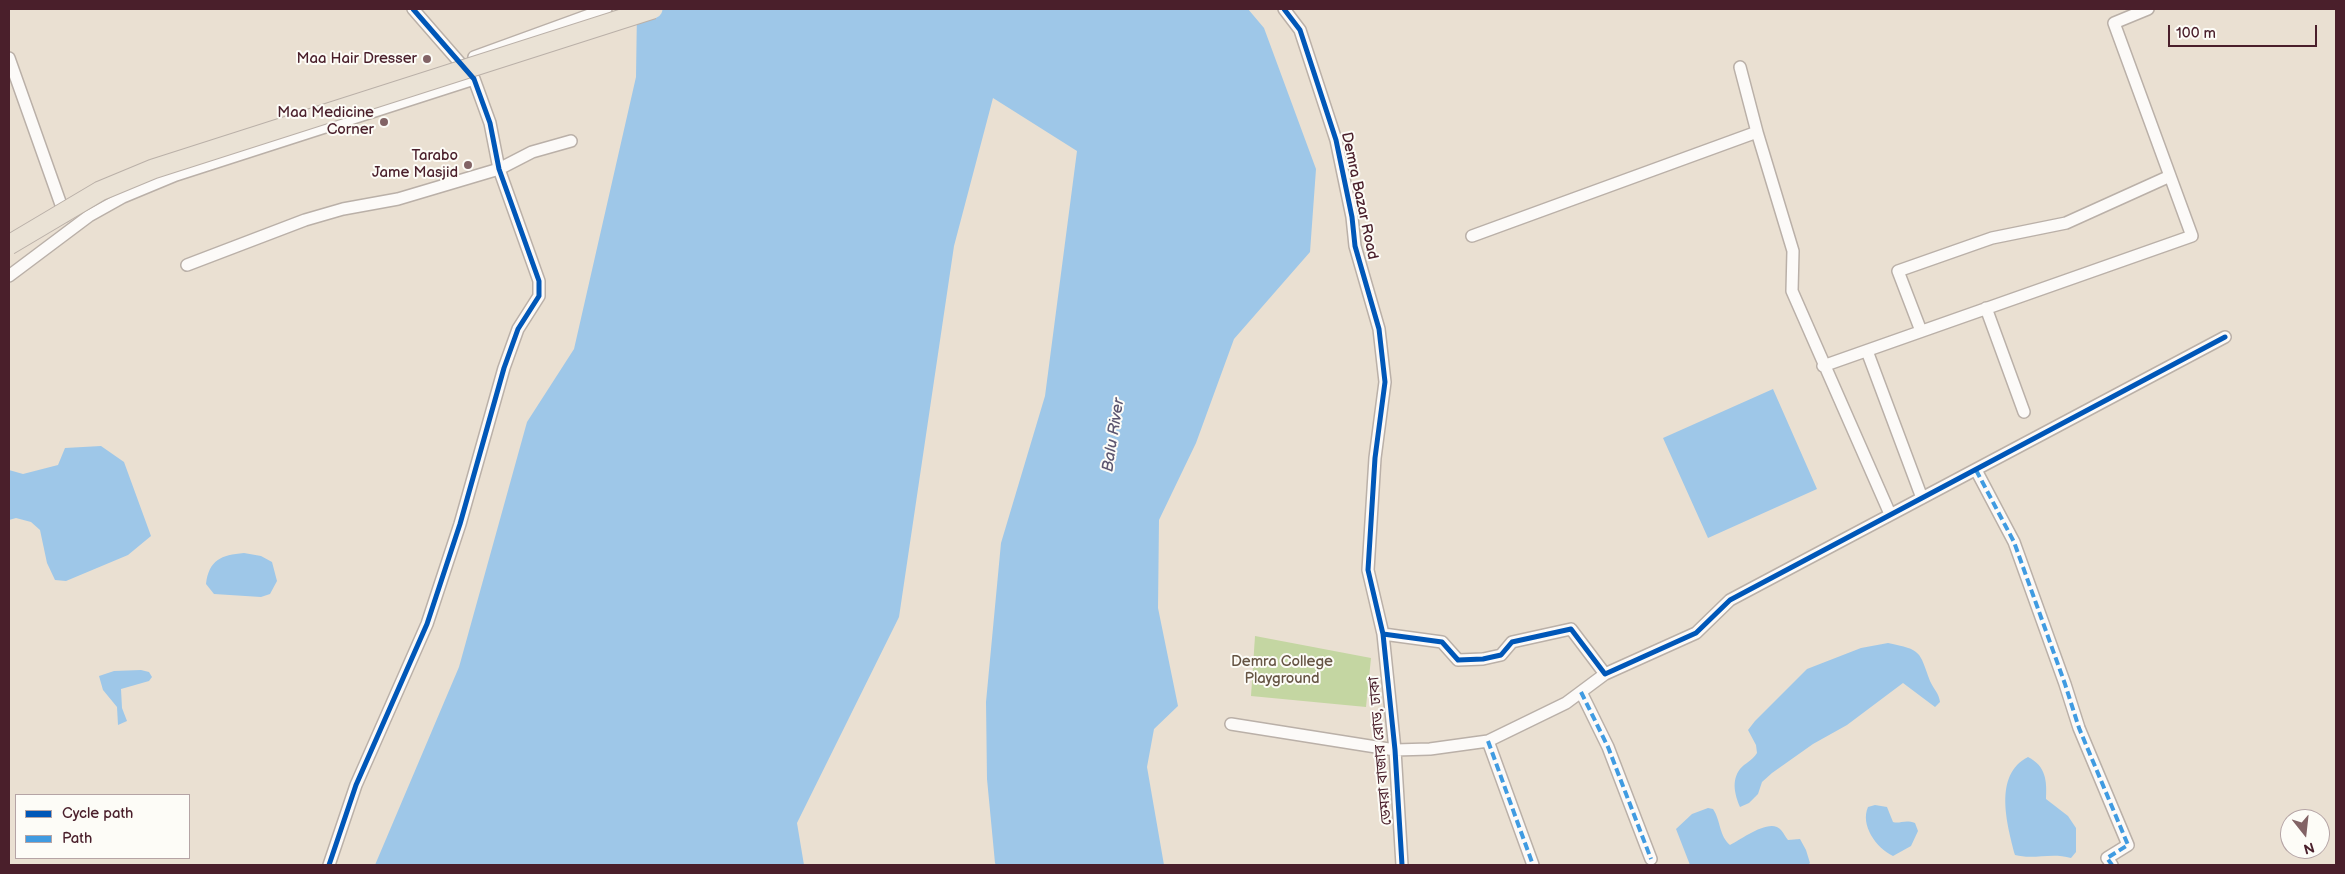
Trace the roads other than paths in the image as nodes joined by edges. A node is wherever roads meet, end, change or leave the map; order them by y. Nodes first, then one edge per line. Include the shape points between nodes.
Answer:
1 (413, 9) edge
2 (606, 9) edge
3 (653, 9) edge
4 (1284, 9) edge
5 (2148, 9) edge
6 (9, 58) edge
7 (458, 63) junction
8 (1740, 67) dead end
9 (474, 79) junction
10 (1758, 132) junction
11 (571, 141) dead end
12 (499, 169) junction
13 (2170, 176) junction
14 (70, 230) junction
15 (1472, 236) dead end
16 (9, 245) edge
17 (187, 265) dead end
18 (9, 276) edge
19 (1986, 308) junction
20 (1921, 332) junction
21 (2225, 337) dead end
22 (1867, 350) junction
23 (1823, 366) junction
24 (2024, 412) dead end
25 (1976, 470) junction
26 (1922, 498) junction
27 (1890, 514) junction
28 (1383, 634) junction
29 (1605, 674) junction
30 (1581, 692) junction
31 (1231, 724) dead end
32 (1488, 741) junction
33 (1395, 750) junction
34 (1651, 859) dead end
35 (329, 865) edge
36 (1402, 865) edge
37 (1533, 865) edge
38 (2112, 865) edge

1 - 7 street
2 - 7 street
3 - 16 main road, bridge via 153,168 100,191
4 - 28 street, Demra Bazar Road via 1300,30 1333,132 1352,217 1354,246 1380,329 1386,382 1375,458 1368,570
5 - 13 street via 2114,23
6 - 14 street
7 - 9 street
8 - 10 street
9 - 12 street via 490,123
9 - 14 street via 176,175 122,197
10 - 15 street
10 - 23 street via 1792,252 1792,290
11 - 12 street via 532,152
12 - 17 street via 398,199 304,220
12 - 35 street via 539,281 538,296 515,337 460,524 426,624 356,785
13 - 19 street via 2192,236
13 - 20 street via 2066,223 1992,238 1898,271
14 - 18 street
19 - 20 street
19 - 24 street
20 - 22 street
21 - 25 street
22 - 23 street
22 - 26 street
23 - 27 street
25 - 26 street
25 - 38 street via 2014,542 2079,728 2128,845 2107,858
26 - 27 street
27 - 29 street via 1730,600 1696,633
28 - 29 street via 1442,642 1458,660 1501,655 1512,642 1570,629
28 - 33 street, ডেমরা বাজার রোড, ঢাকা
29 - 30 street
30 - 32 street via 1566,703
30 - 34 street via 1608,747
31 - 33 street
32 - 33 street
32 - 37 street
33 - 36 street, ডেমরা বাজার রোড, ঢাকা

